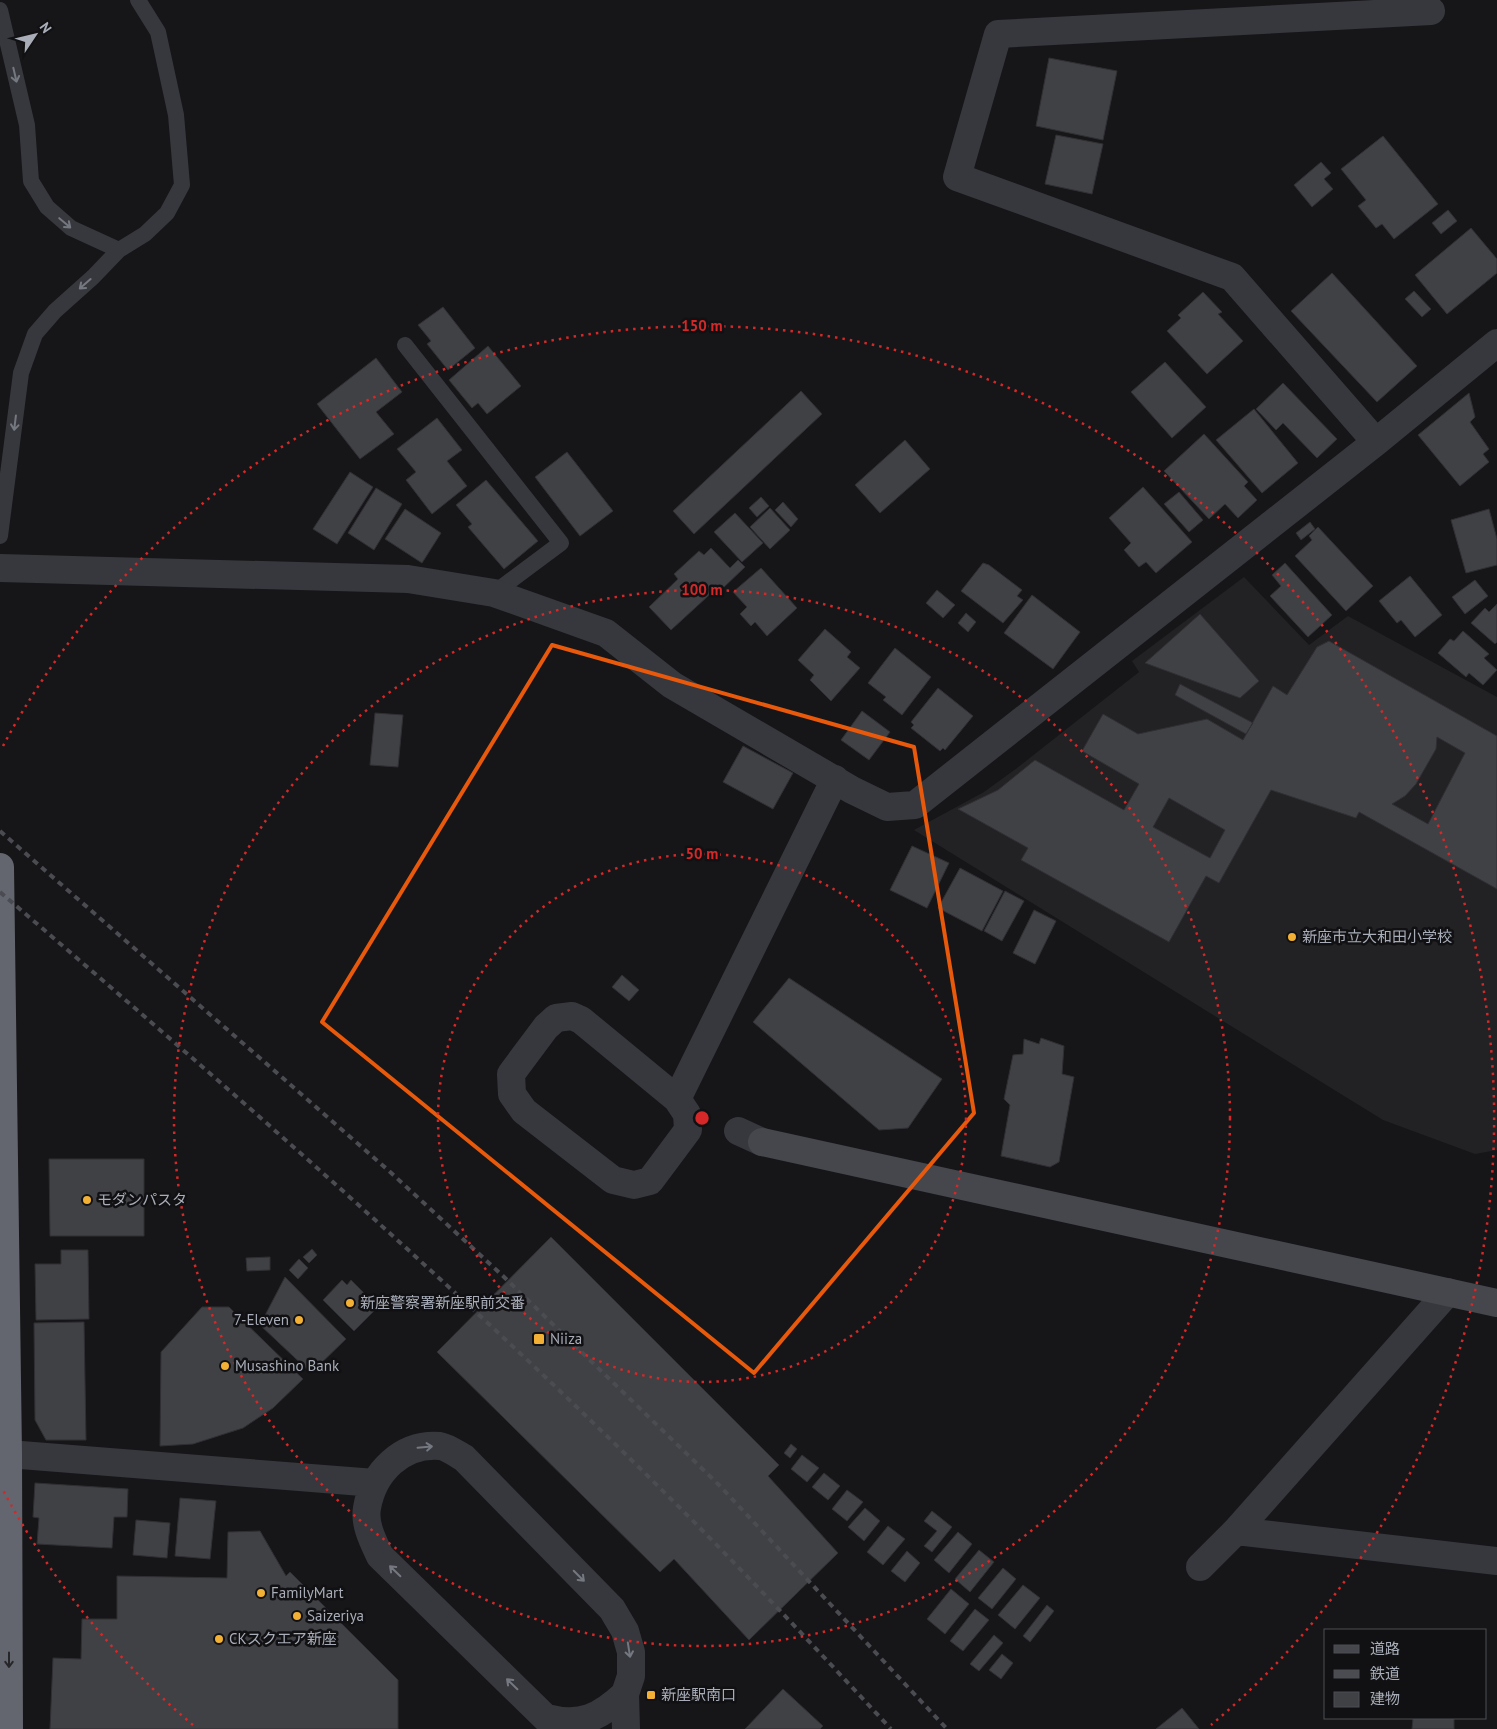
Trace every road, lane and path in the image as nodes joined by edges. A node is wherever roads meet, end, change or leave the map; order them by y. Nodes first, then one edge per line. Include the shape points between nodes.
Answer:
1 (138, 0) edge
2 (0, 10) edge
3 (1431, 11) dead end
4 (119, 250) junction
5 (1497, 343) edge
6 (405, 345) dead end
7 (1376, 442) junction
8 (0, 536) edge
9 (0, 568) edge
10 (494, 593) junction
11 (835, 779) junction
12 (0, 867) edge
13 (677, 1100) junction
14 (750, 1137) dead end
15 (1448, 1292) junction
16 (1497, 1303) edge
17 (8, 1454) junction
18 (375, 1483) junction
19 (1236, 1531) junction
20 (1497, 1561) edge
21 (1200, 1567) dead end
22 (624, 1694) junction
23 (552, 1724) edge
24 (9, 1729) edge
25 (626, 1729) edge

1 - 4 lane via 158,32 176,115 182,185 167,213 145,234
2 -> 4 lane via 27,124 31,180 47,207 71,228
3 - 7 street via 998,34 957,177 1232,276
4 -> 8 lane via 35,334 21,373
5 - 7 street
6 - 10 lane via 561,543
7 - 11 street via 915,805 887,807
9 - 10 street via 408,579
10 - 11 street via 606,633 672,685
11 - 13 street
12 - 17 highway
13 - 13 street via 687,1114 688,1130 650,1181 634,1185 613,1180 524,1111 512,1094 511,1074 546,1027 556,1018 572,1016
14 - 15 street
15 - 16 street
15 - 19 street
17 - 18 street
17 -> 24 highway
18 -> 22 street via 399,1455 417,1448 441,1446 464,1458 612,1609 625,1631 631,1652 631,1676
23 -> 18 street via 380,1556 369,1534 367,1509
19 - 20 street
19 - 21 street
22 - 23 street via 609,1709 588,1720
22 - 25 street

